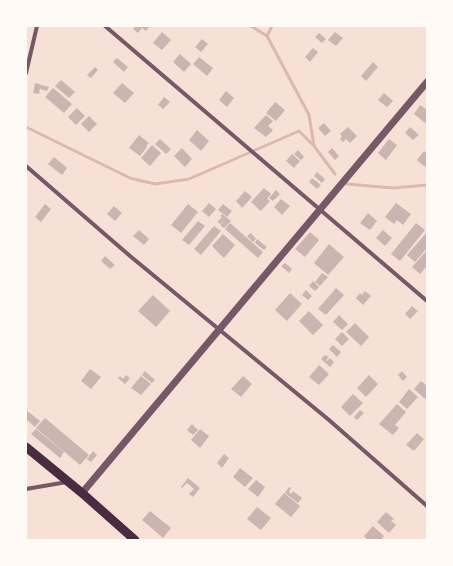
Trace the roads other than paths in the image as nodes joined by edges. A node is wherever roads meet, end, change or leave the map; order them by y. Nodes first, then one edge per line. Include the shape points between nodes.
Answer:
1 (37, 26) edge
2 (105, 26) edge
3 (26, 73) edge
4 (426, 86) edge
5 (26, 166) edge
6 (320, 209) junction
7 (427, 301) edge
8 (219, 329) junction
9 (26, 447) edge
10 (68, 482) junction
11 (26, 489) edge
12 (82, 493) junction
13 (427, 506) edge
14 (135, 540) edge

1 - 3 street
2 - 6 street
4 - 6 street
5 - 8 street
6 - 7 street
6 - 8 street
8 - 12 street
8 - 13 street
9 - 10 main road
10 - 11 street
10 - 12 main road
12 - 14 main road

